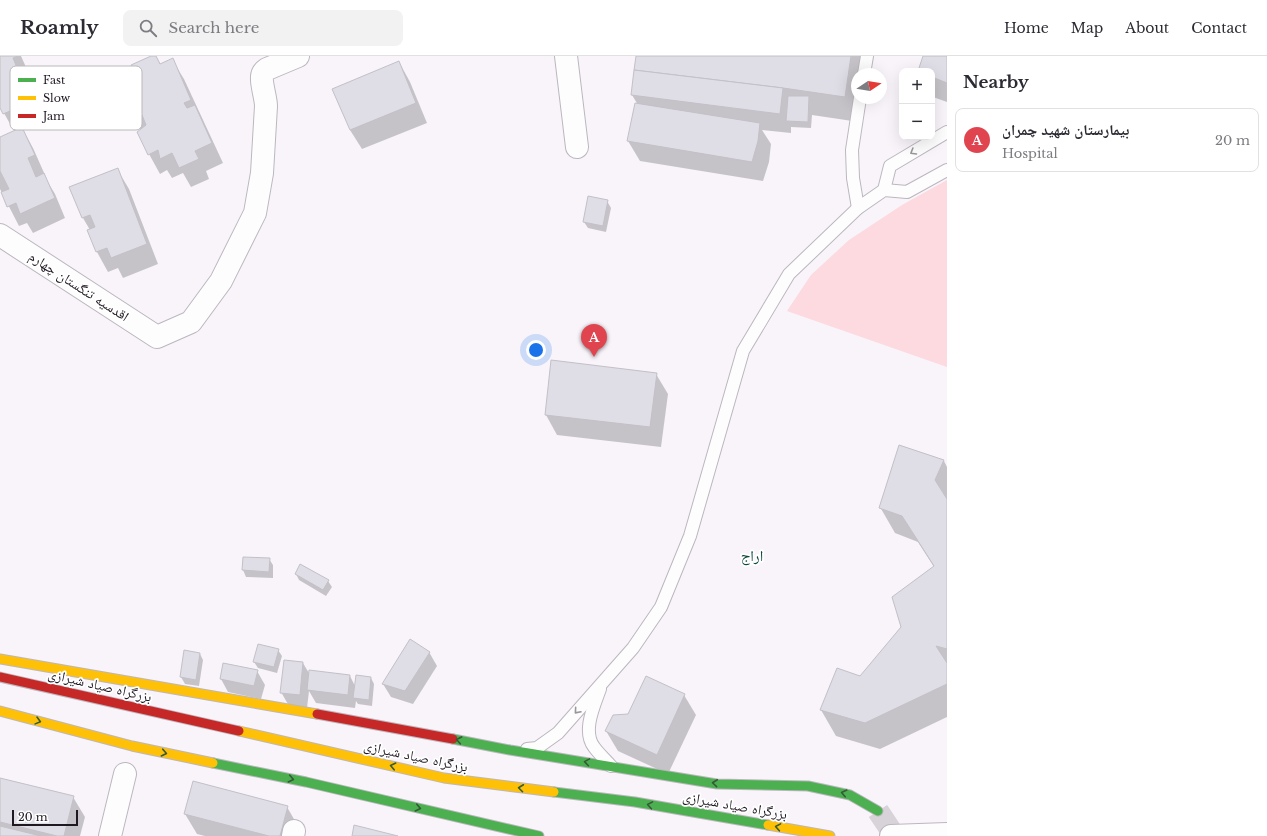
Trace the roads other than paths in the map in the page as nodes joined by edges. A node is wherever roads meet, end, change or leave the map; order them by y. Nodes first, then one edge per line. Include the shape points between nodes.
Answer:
1 (298, 56) edge
2 (566, 56) edge
3 (867, 56) edge
4 (865, 68) edge
5 (859, 104) edge
6 (947, 132) edge
7 (577, 147) dead end
8 (947, 170) edge
9 (884, 190) junction
10 (858, 208) junction
11 (0, 235) edge
12 (0, 659) edge
13 (0, 677) edge
14 (603, 681) junction
15 (0, 711) edge
16 (510, 750) junction
17 (612, 766) junction
18 (125, 774) dead end
19 (878, 811) tunnel mouth
20 (491, 825) junction
21 (947, 834) edge
22 (110, 836) edge
23 (514, 836) edge
24 (539, 836) edge
25 (830, 836) edge
26 (891, 836) edge

1 - 11 street, اقدسیه تنگستان چهارم via 263,72 261,78 266,106 262,173 255,213 221,281 191,322 157,337
2 - 7 street
3 - 4 lane
5 - 10 lane via 852,150
6 -> 9 lane via 890,166
8 - 9 lane via 907,192
9 - 10 lane
10 - 14 lane via 789,274 743,351 690,536 661,607 633,648
16 -> 12 highway
25 -> 13 highway, بزرگراه صیاد شیرازی via 635,802 444,778
14 -> 16 lane via 558,733 537,748
14 - 17 lane via 590,717 589,732 593,746
15 -> 20 highway via 132,746 306,782
17 -> 16 highway
19 -> 17 highway via 850,794 808,786 717,784
18 - 22 street
20 - 23 highway
20 - 24 highway
21 - 26 street

